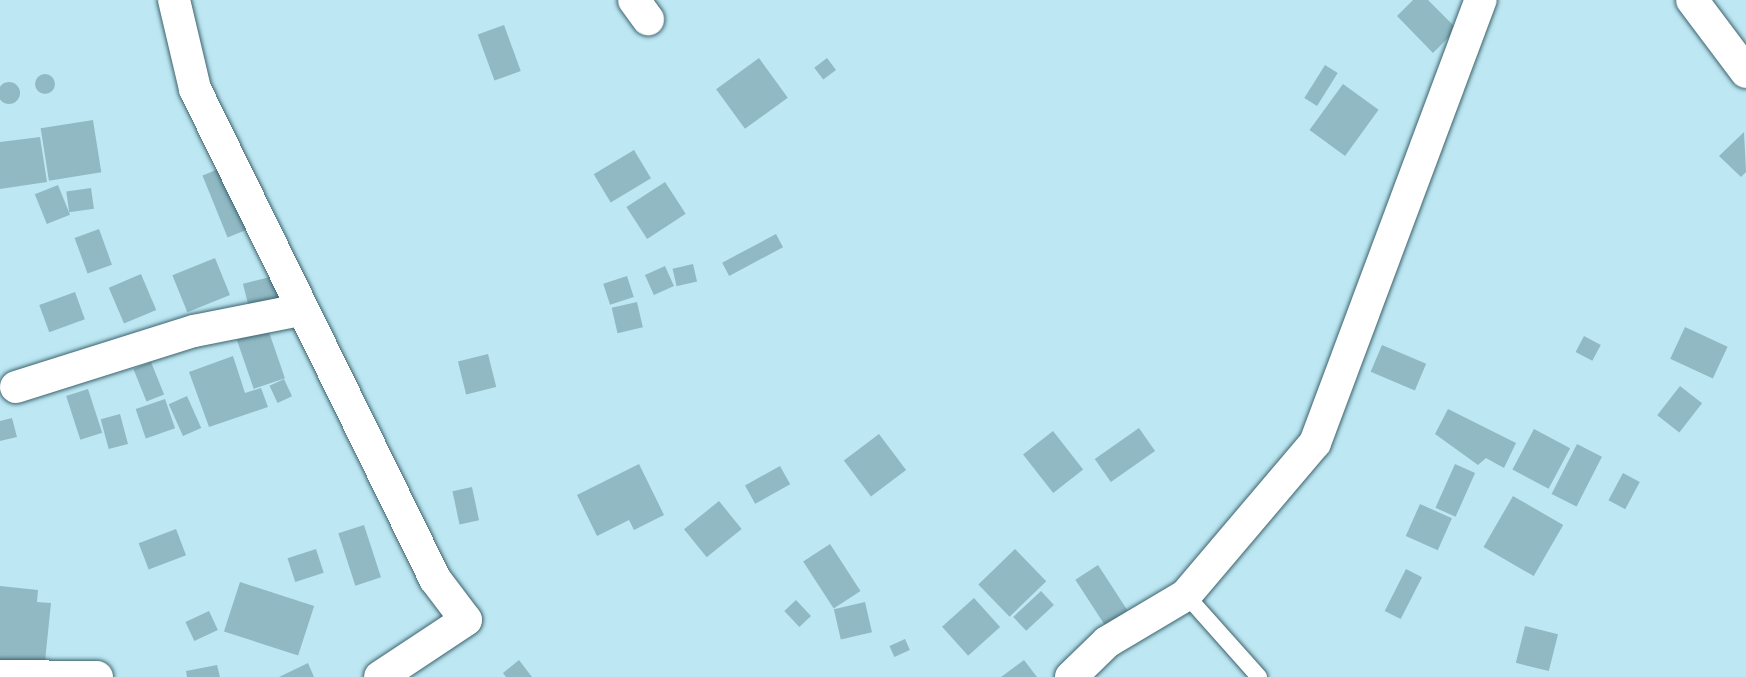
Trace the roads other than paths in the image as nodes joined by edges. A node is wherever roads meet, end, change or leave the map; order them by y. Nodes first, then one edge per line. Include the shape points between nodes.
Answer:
1 (174, 0) edge
2 (1481, 0) edge
3 (1692, 0) edge
4 (1746, 72) edge
5 (300, 310) junction
6 (16, 387) dead end
7 (1186, 595) junction
8 (0, 676) edge
9 (97, 677) edge
10 (380, 677) edge
11 (1071, 677) edge
12 (1259, 677) edge

1 - 5 street via 195,89
2 - 7 street via 1315,443
3 - 4 street
5 - 6 street via 194,331
5 - 10 street via 435,579 466,620
7 - 11 street via 1107,642
7 - 12 lane
8 - 9 street

